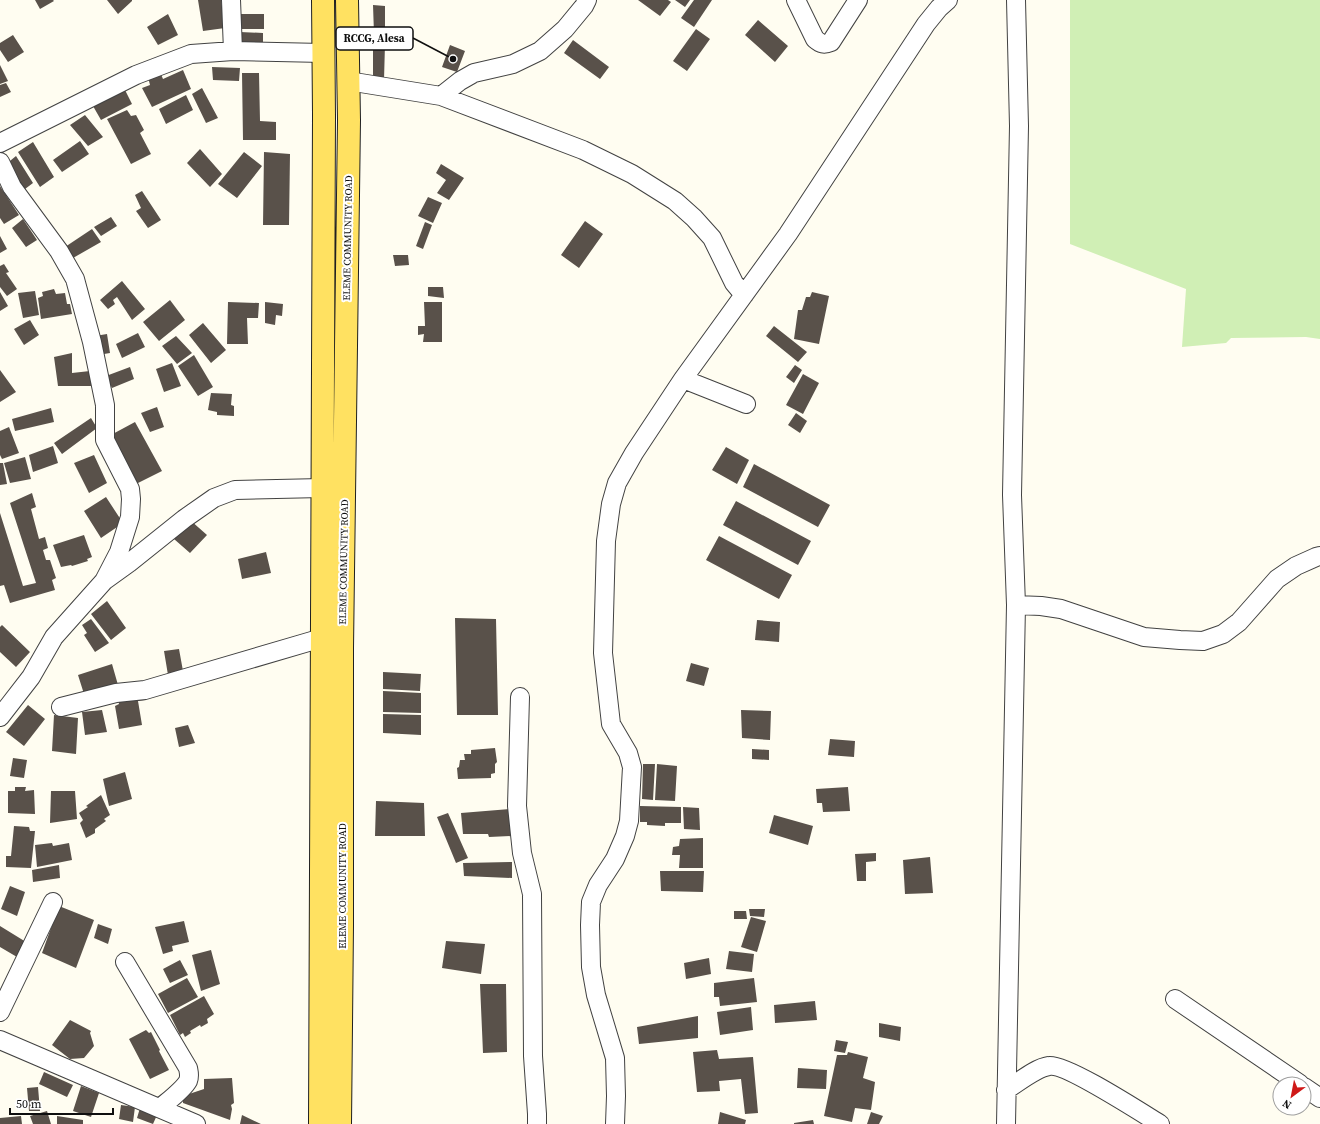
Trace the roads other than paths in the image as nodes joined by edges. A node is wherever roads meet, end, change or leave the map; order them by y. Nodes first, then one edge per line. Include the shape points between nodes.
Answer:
1 (231, 0) edge
2 (323, 0) edge
3 (347, 0) edge
4 (587, 0) edge
5 (796, 0) edge
6 (858, 0) edge
7 (948, 0) edge
8 (1016, 0) edge
9 (234, 51) junction
10 (323, 53) junction
11 (348, 81) junction
12 (442, 96) junction
13 (0, 143) edge
14 (0, 162) edge
15 (744, 295) junction
16 (683, 379) junction
17 (746, 404) dead end
18 (322, 488) junction
19 (1320, 556) edge
20 (104, 581) junction
21 (1016, 605) junction
22 (322, 638) junction
23 (520, 697) dead end
24 (61, 707) dead end
25 (0, 717) edge
26 (53, 902) dead end
27 (125, 962) dead end
28 (1175, 999) dead end
29 (0, 1012) edge
30 (0, 1040) edge
31 (1288, 1076) edge
32 (1006, 1090) junction
33 (162, 1114) edge
34 (196, 1124) edge
35 (320, 1124) edge
36 (340, 1124) edge
37 (537, 1124) edge
38 (615, 1124) edge
39 (1006, 1124) edge
40 (1160, 1124) edge

1 - 9 street
2 - 10 main road, ELEME COMMUNITY ROAD
3 - 11 main road, ELEME COMMUNITY ROAD
4 - 12 street via 565,29 540,51 513,64 474,73
5 - 6 street via 816,39 826,44 831,42
7 - 15 street via 926,24 788,234
8 - 21 street via 1019,126 1012,495
9 - 10 street
9 - 13 street via 191,54 136,75
10 - 18 main road, ELEME COMMUNITY ROAD
11 - 12 street
11 - 36 main road, ELEME COMMUNITY ROAD
12 - 15 street via 583,150 632,174 675,201 712,238 734,283
14 - 20 street via 12,187 59,251 75,279 105,405 105,440 130,489 130,517 119,552
15 - 16 street
16 - 17 street
16 - 38 street via 617,483 606,541 602,653 611,724 628,753 632,767 625,836 591,902 591,967 596,995 615,1058
18 - 20 street via 235,490 214,498
18 - 22 main road, ELEME COMMUNITY ROAD
19 - 21 street via 1296,566 1277,579 1239,622 1223,634 1203,641 1144,637 1061,609
20 - 25 street via 54,637 31,677
21 - 32 street
22 - 24 street via 145,690 116,693
22 - 35 main road, ELEME COMMUNITY ROAD
23 - 37 street via 517,806 522,853 532,894 533,1056
26 - 29 street
27 - 33 street via 190,1075 185,1086
28 - 31 street
30 - 33 street
32 - 39 street
32 - 40 street via 1039,1069 1050,1066 1063,1068
33 - 34 street

